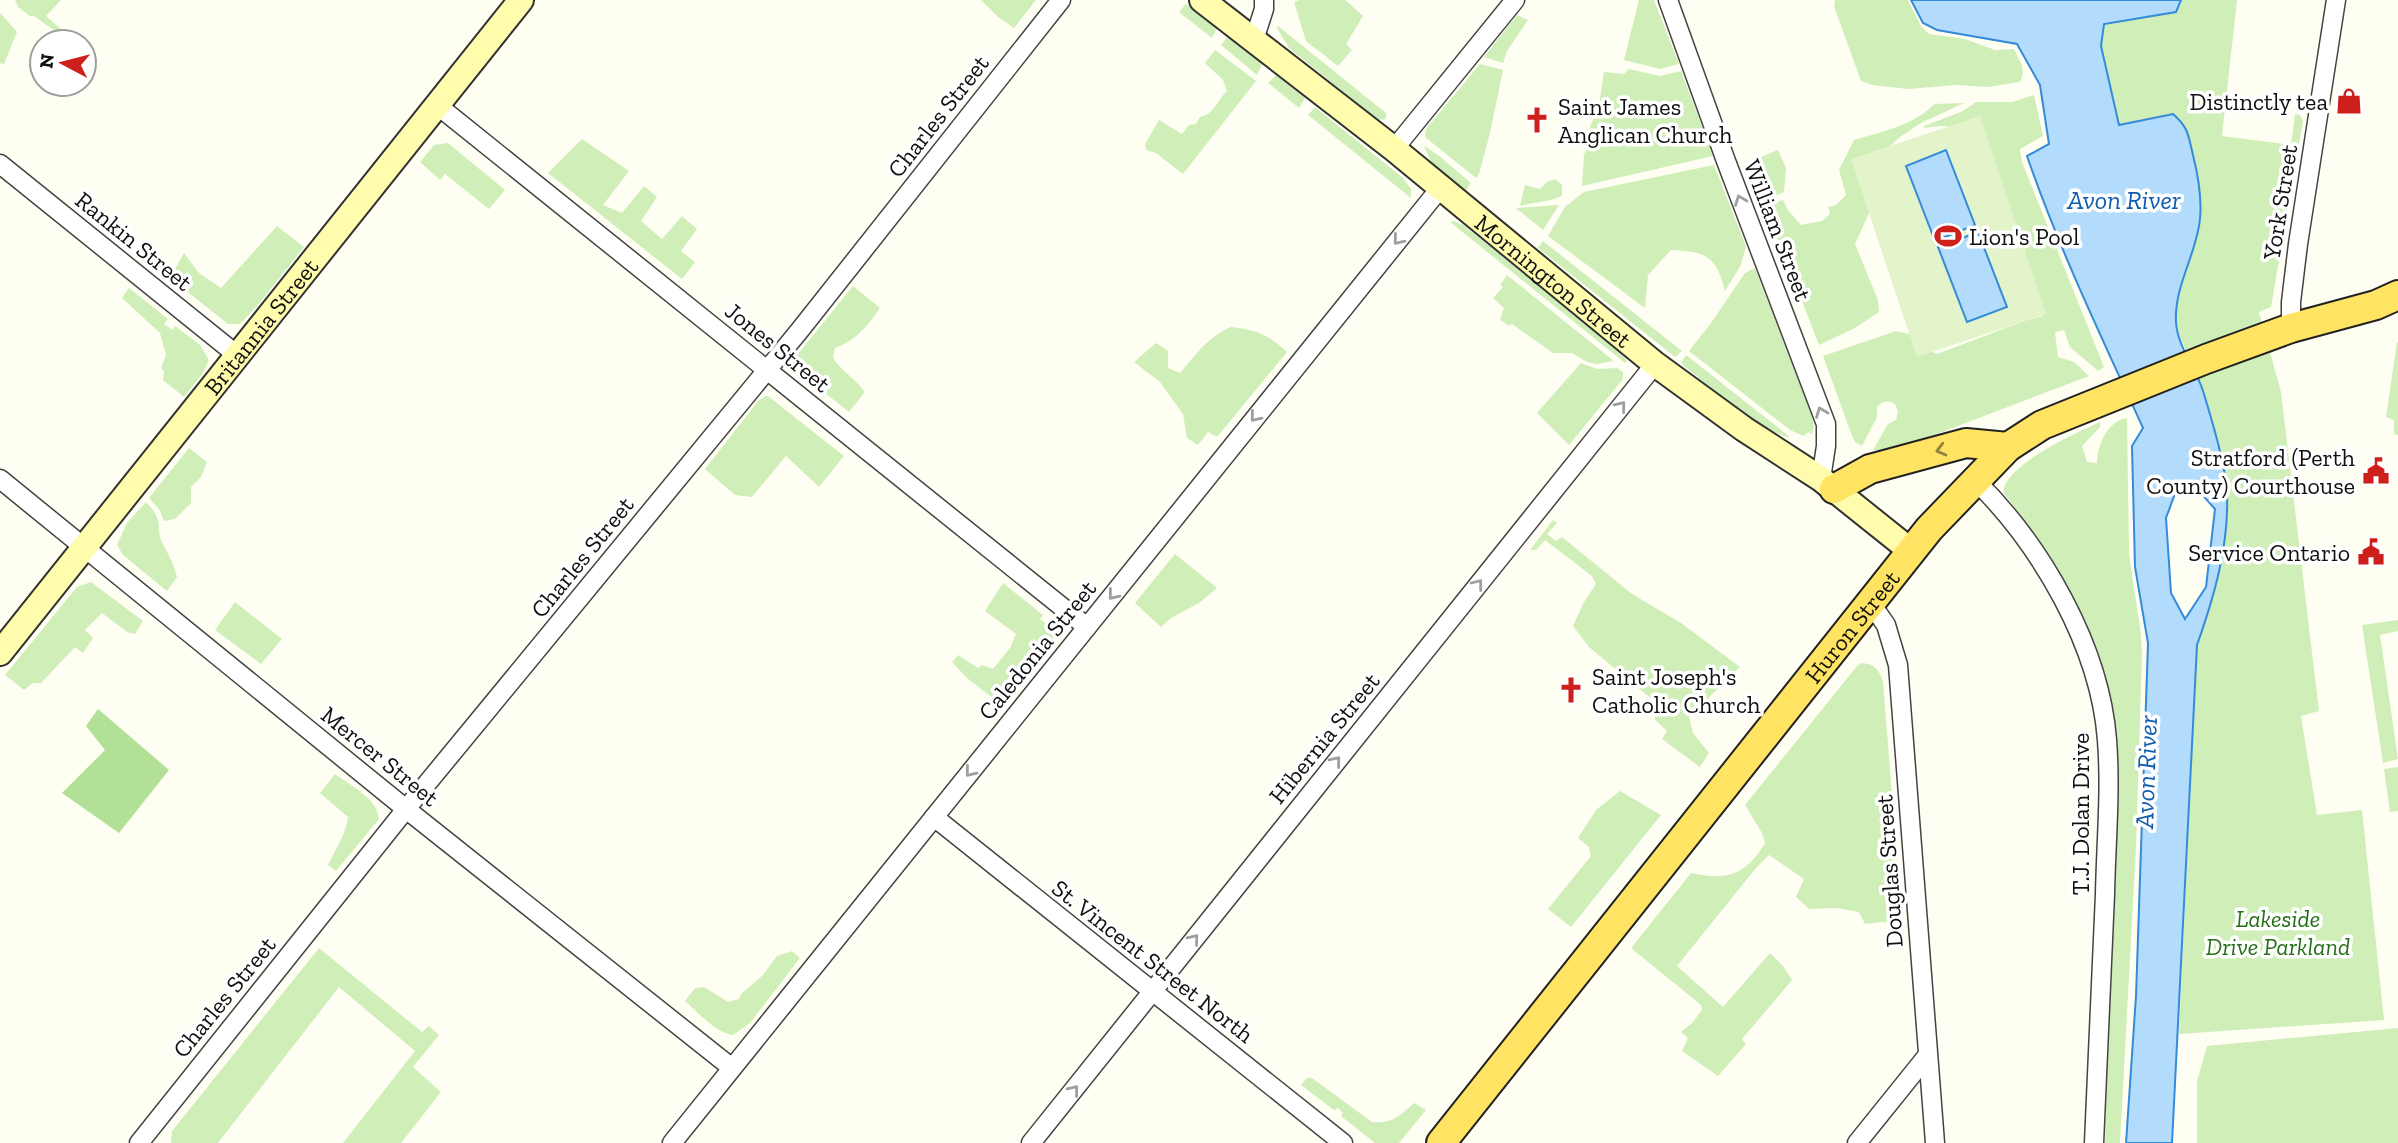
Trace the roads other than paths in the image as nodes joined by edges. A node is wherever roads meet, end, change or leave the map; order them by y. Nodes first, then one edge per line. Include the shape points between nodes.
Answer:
1 (521, 0) edge
2 (1061, 0) edge
3 (1202, 0) edge
4 (1264, 0) edge
5 (1515, 0) edge
6 (1668, 0) edge
7 (2336, 0) edge
8 (1254, 40) junction
9 (437, 105) junction
10 (1394, 149) junction
11 (0, 164) edge
12 (1441, 187) junction
13 (2398, 295) edge
14 (2291, 328) junction
15 (237, 355) junction
16 (1655, 364) junction
17 (767, 370) junction
18 (2008, 447) junction
19 (0, 479) edge
20 (1975, 480) junction
21 (1827, 484) junction
22 (85, 547) junction
23 (1911, 551) junction
24 (1870, 602) junction
25 (1087, 627) junction
26 (0, 653) edge
27 (406, 809) junction
28 (934, 817) junction
29 (1151, 992) junction
30 (1927, 1056) junction
31 (732, 1068) junction
32 (139, 1143) edge
33 (672, 1143) edge
34 (1031, 1143) edge
35 (1343, 1143) edge
36 (1441, 1143) edge
37 (1857, 1143) edge
38 (1935, 1143) edge
39 (2094, 1143) edge

1 - 9 street, Britannia Street
2 - 17 street, Charles Street
3 - 8 street, Mornington Street
4 - 8 street
5 - 10 street
21 -> 6 street, William Street via 1826,424
7 - 14 street, York Street via 2298,244
8 - 10 street, Mornington Street
9 - 15 street, Britannia Street
9 - 17 street, Jones Street
10 - 12 street, Mornington Street
11 - 15 street, Rankin Street
12 - 16 street, Mornington Street
12 -> 25 street, Caledonia Street
13 - 14 main road, Huron Street
14 - 18 main road, Huron Street via 2094,403 2042,425
15 - 22 street, Britannia Street
16 - 21 street, Mornington Street
29 -> 16 street, Hibernia Street
17 - 25 street, Jones Street
17 - 27 street, Charles Street
18 - 20 main road, Huron Street
18 -> 21 main road via 1966,443
19 - 22 street, Mercer Street
20 - 23 main road, Huron Street
20 - 39 street, T.J. Dolan Drive via 2028,541 2057,587 2083,641 2107,738
21 - 23 street, Mornington Street
22 - 26 street, Britannia Street
22 - 27 street, Mercer Street
23 - 24 main road, Huron Street
24 - 30 street, Douglas Street via 1886,625 1898,665
24 - 36 main road, Huron Street
25 -> 28 street, Caledonia Street
27 - 31 street, Mercer Street
27 - 32 street, Charles Street
28 - 29 street, St. Vincent Street North
28 - 31 street, Caledonia Street
34 -> 29 street, Hibernia Street
29 - 35 street, St. Vincent Street North
30 - 37 street
30 - 38 street, Douglas Street
31 - 33 street, Caledonia Street

